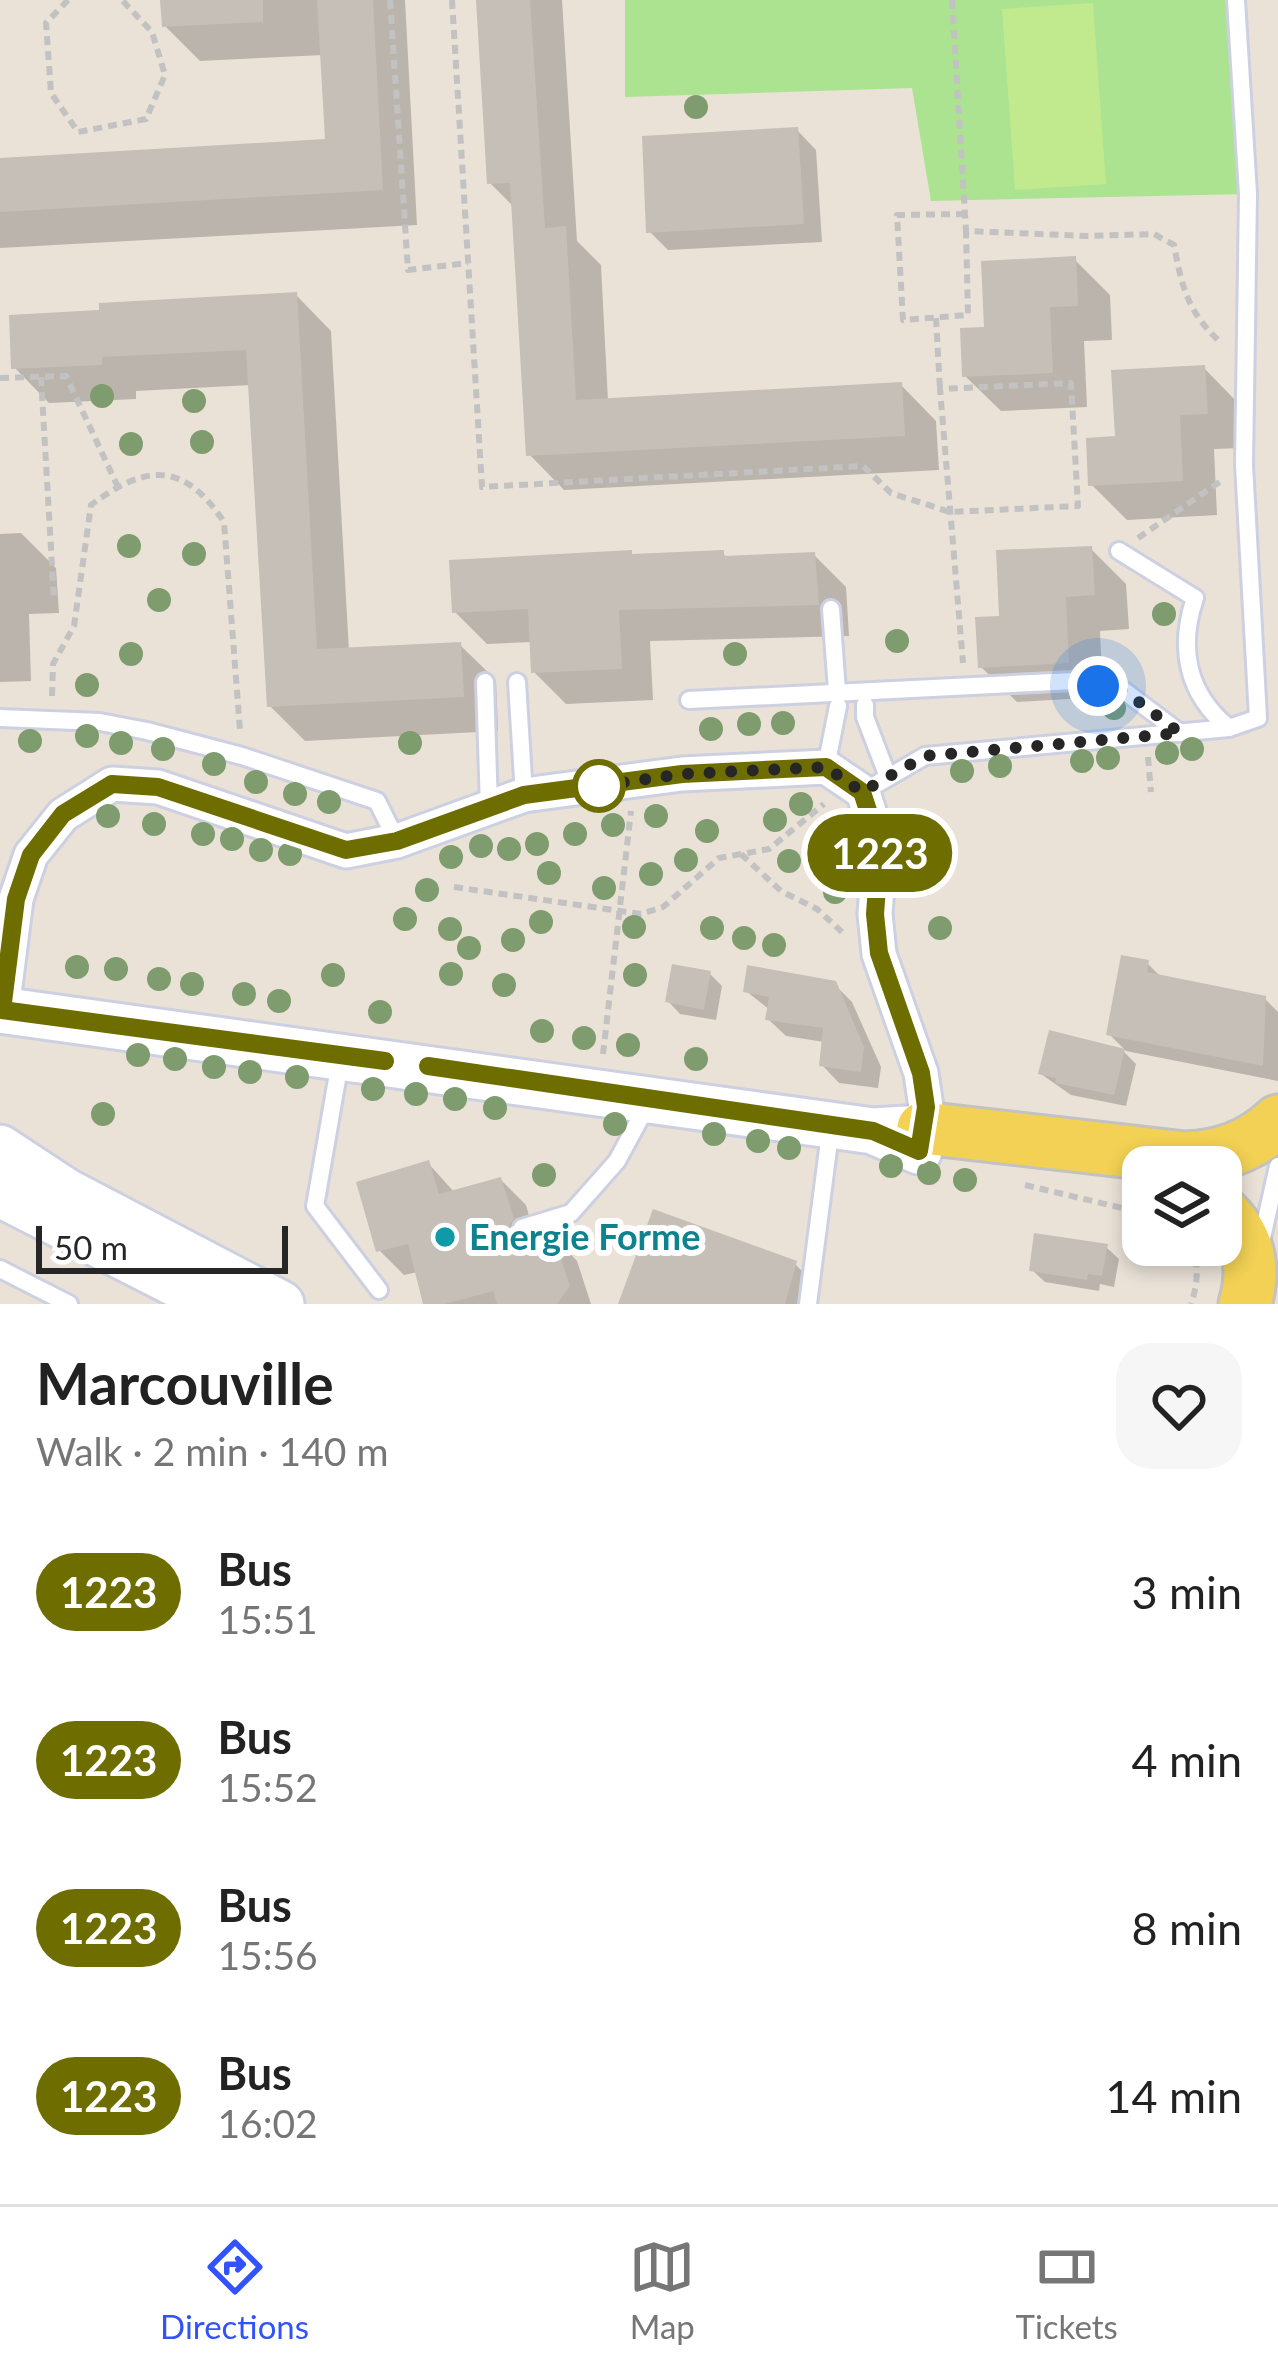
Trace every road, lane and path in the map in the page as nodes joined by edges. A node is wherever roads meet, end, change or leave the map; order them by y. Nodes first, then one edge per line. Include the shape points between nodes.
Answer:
1 (68, 0) edge
2 (122, 0) edge
3 (390, 0) edge
4 (452, 0) edge
5 (952, 0) edge
6 (1236, 0) edge
7 (964, 214) junction
8 (966, 231) junction
9 (468, 263) junction
10 (936, 318) junction
11 (1245, 358) junction
12 (41, 377) junction
13 (0, 378) edge
14 (940, 389) junction
15 (1244, 465) junction
16 (117, 485) junction
17 (950, 512) junction
18 (1119, 551) joint
19 (54, 600) dead end
20 (831, 609) dead end
21 (485, 682) dead end
22 (517, 682) dead end
23 (965, 686) junction
24 (837, 699) junction
25 (689, 700) dead end
26 (865, 705) dead end
27 (0, 718) edge
28 (52, 718) junction
29 (1229, 728) junction
30 (1180, 733) junction
31 (1146, 736) junction
32 (242, 756) junction
33 (634, 780) junction
34 (857, 780) junction
35 (1151, 792) dead end
36 (524, 795) junction
37 (489, 809) junction
38 (397, 841) junction
39 (741, 854) junction
40 (454, 886) dead end
41 (619, 912) junction
42 (879, 953) junction
43 (0, 1010) edge
44 (341, 1055) junction
45 (598, 1094) junction
46 (650, 1102) junction
47 (1278, 1121) edge
48 (886, 1134) junction
49 (0, 1148) edge
50 (1118, 1166) edge
51 (1278, 1166) edge
52 (0, 1194) edge
53 (522, 1228) dead end
54 (1242, 1239) edge
55 (1195, 1266) edge
56 (0, 1269) edge
57 (379, 1290) dead end
58 (1248, 1293) edge
59 (69, 1304) edge
60 (216, 1304) edge
61 (280, 1304) edge
62 (808, 1304) edge
63 (1191, 1304) edge

1 - 2 path via 46,23 51,93 78,132 146,119 165,75 152,32
3 - 9 path via 408,270
4 - 9 path
5 - 7 path
6 - 11 lane via 1248,194
7 - 8 path
7 - 10 path via 897,215 903,320
8 - 10 path via 968,315
8 - 11 path via 1154,234 1174,245 1196,320
9 - 17 path via 482,487 862,466 891,494
10 - 14 path
11 - 15 lane
12 - 13 path
12 - 16 path via 65,376
12 - 19 path
14 - 17 path
14 - 17 path via 1071,383 1078,506
15 - 18 path
15 - 29 lane via 1258,718
16 - 28 path via 92,505 74,626 52,664
16 - 32 path via 151,473 180,477 224,522
17 - 23 path
18 - 29 lane via 1195,598 1184,631 1189,668 1212,714
20 - 24 lane
21 - 37 lane
22 - 36 lane
23 - 24 lane
23 - 30 lane via 1074,681 1123,690
24 - 25 lane
24 - 34 lane
26 - 34 lane
27 - 28 lane
28 - 32 lane
29 - 30 lane
30 - 31 lane
31 - 34 lane via 925,756
31 - 35 path
32 - 38 lane via 377,801
33 - 34 street
33 - 36 street
33 - 41 path
34 - 39 path via 770,849
34 - 42 street via 880,847
36 - 37 street
37 - 38 street
38 - 43 street via 346,850 158,787 112,784 63,814 31,855 16,899
39 - 41 path via 719,858 663,907
39 - 42 path via 781,891
40 - 41 path
41 - 45 path
42 - 48 street via 926,1107
43 - 44 street
44 - 45 street
44 - 57 lane via 315,1205
45 - 46 street
46 - 48 street
46 - 53 lane via 617,1161 571,1214
47 - 50 main road via 1245,1145 1206,1157
48 - 50 main road
48 - 62 lane
49 - 61 street
51 - 58 lane
52 - 60 street
54 - 58 main road
55 - 63 path
56 - 59 lane

